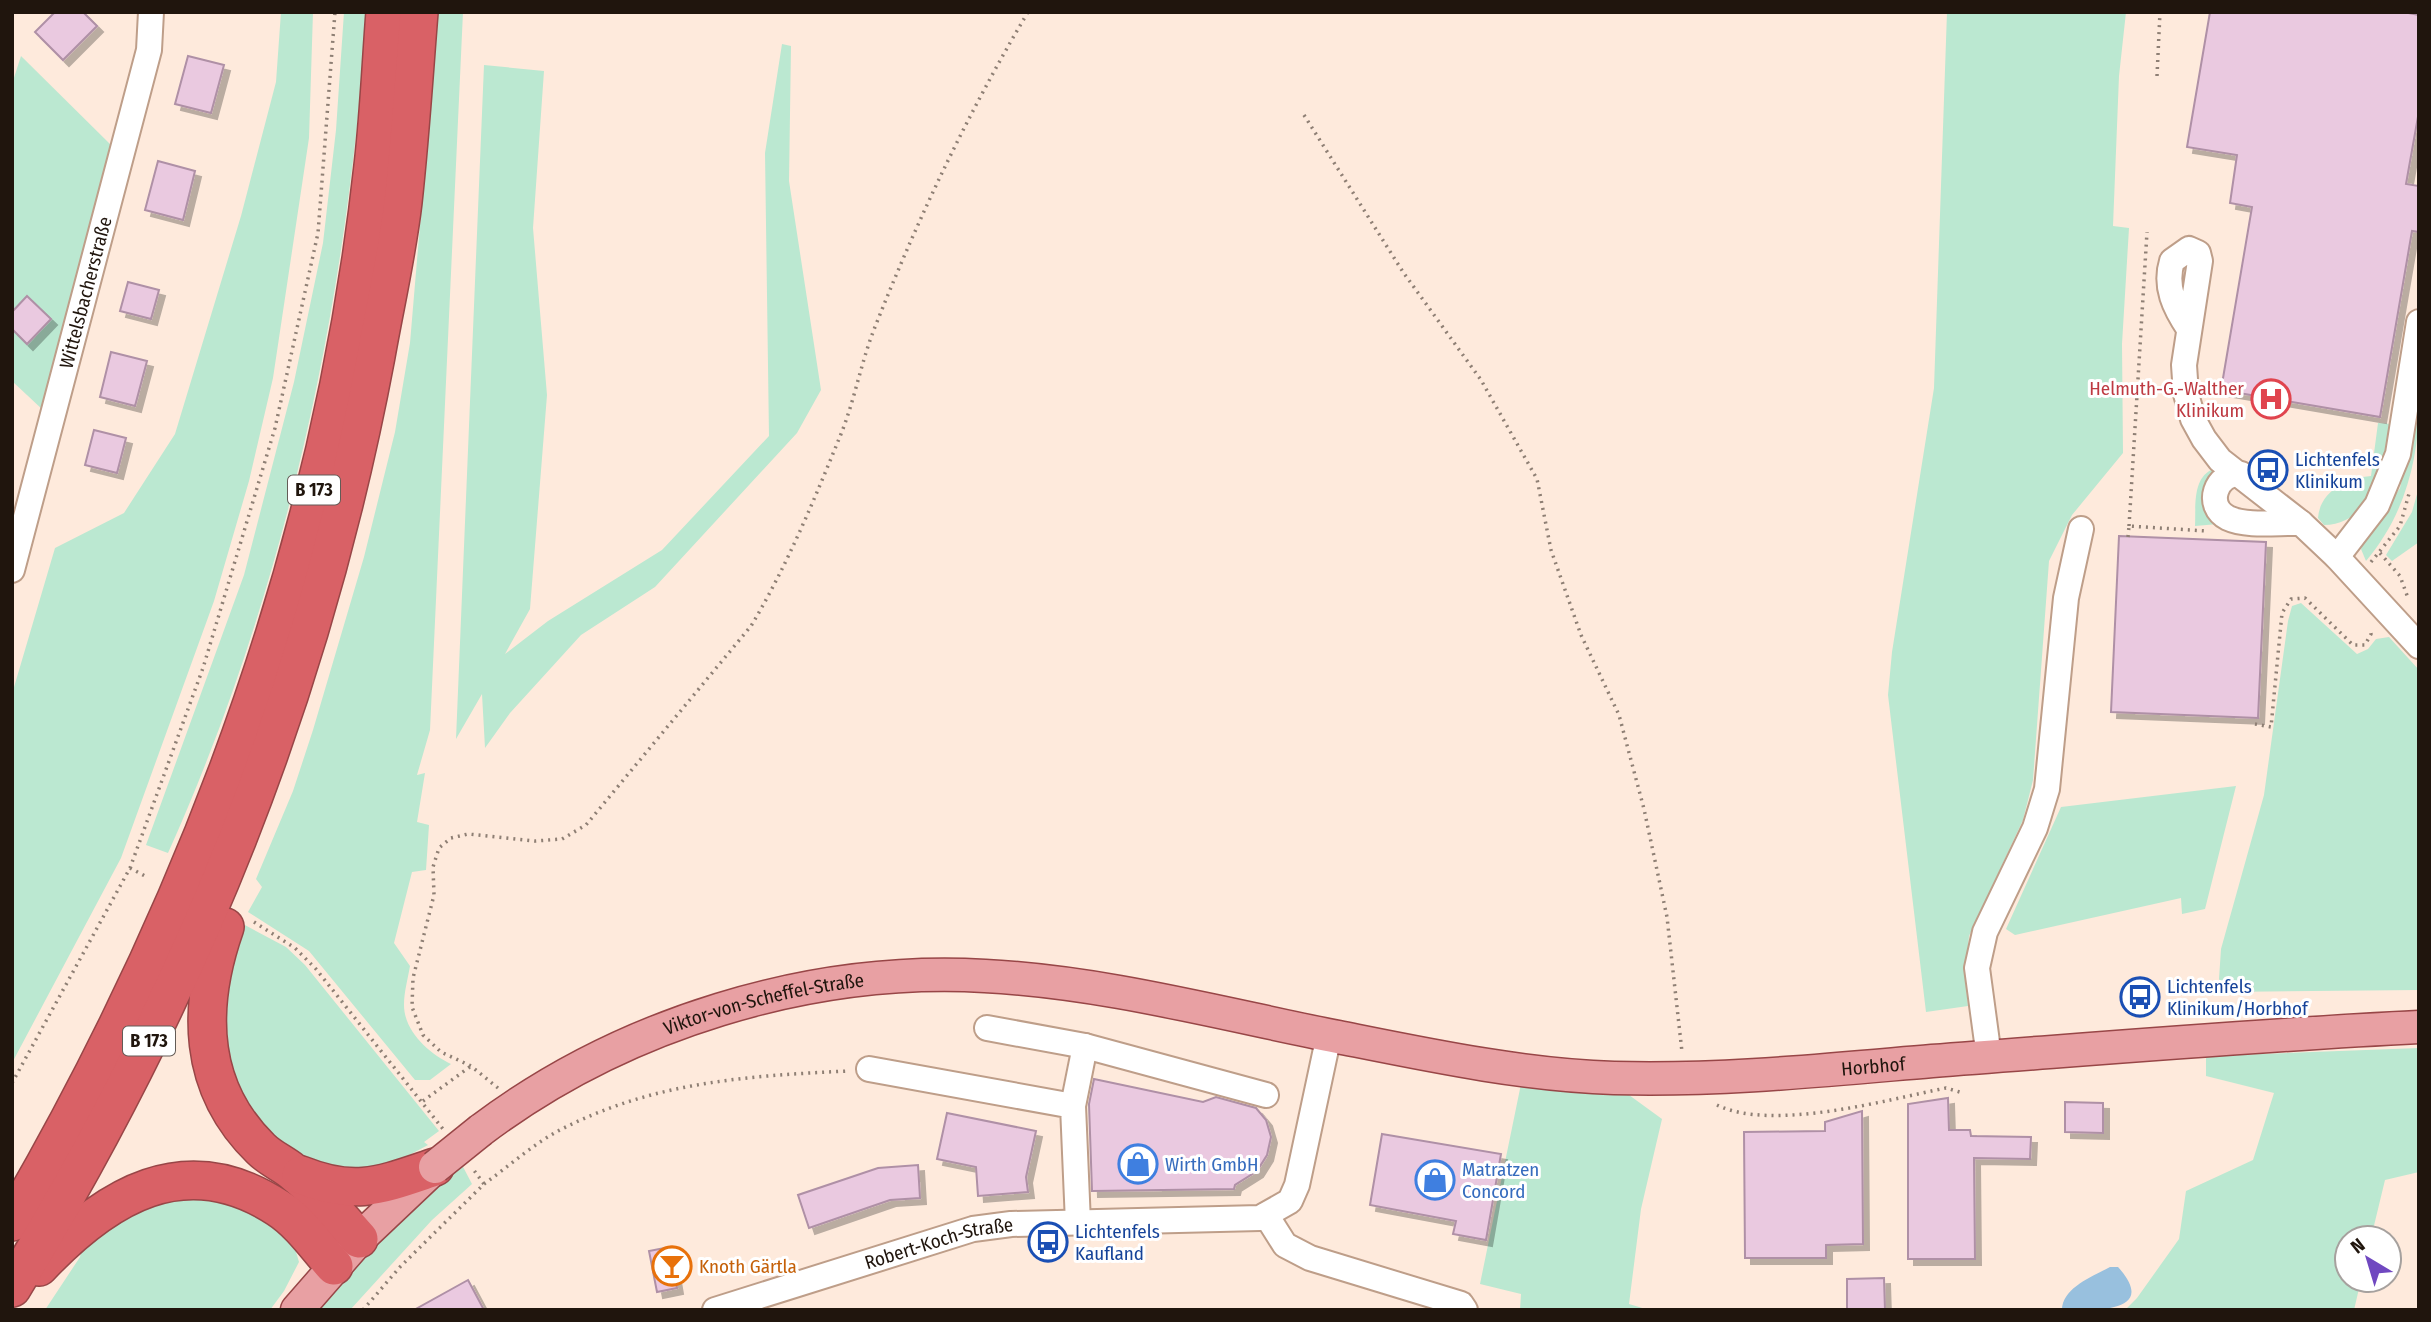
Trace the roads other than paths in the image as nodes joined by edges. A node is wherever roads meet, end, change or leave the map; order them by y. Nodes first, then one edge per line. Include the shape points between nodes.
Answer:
1 (151, 12) edge
2 (385, 12) edge
3 (419, 12) edge
4 (2200, 261) dead end
5 (2419, 322) edge
6 (2241, 474) junction
7 (2301, 523) junction
8 (2081, 529) dead end
9 (2337, 557) junction
10 (12, 570) edge
11 (2419, 646) edge
12 (261, 783) junction
13 (2419, 1027) edge
14 (988, 1028) dead end
15 (1329, 1035) junction
16 (1085, 1046) junction
17 (1989, 1057) junction
18 (869, 1069) road end
19 (1266, 1095) dead end
20 (1073, 1106) junction
21 (452, 1166) junction
22 (292, 1171) junction
23 (1266, 1215) junction
24 (12, 1222) edge
25 (1078, 1223) junction
26 (359, 1239) junction
27 (334, 1266) junction
28 (12, 1288) edge
29 (12, 1296) edge
30 (297, 1310) edge
31 (715, 1310) edge
32 (1465, 1310) edge

1 - 10 street, Wittelsbacherstraße via 149,50
2 - 24 highway, B 173 via 373,166 330,425 254,701 157,947 84,1097
3 - 12 highway, B 173 via 403,202 361,434 326,578
4 - 6 street via 2189,329 2186,394 2193,419 2220,460
5 - 9 street via 2398,454 2377,505
6 - 7 street
6 - 7 street via 2231,473 2220,481 2214,493 2221,514 2245,522
7 - 9 street
8 - 17 street via 2066,598 2047,789 2035,828 1985,932 1977,968
9 - 11 street
12 - 22 highway via 232,907 211,967 205,1022 211,1061 228,1106 263,1151
12 - 28 highway, B 173 via 194,948 119,1102
13 - 17 main road, Horbhof
14 - 16 street
15 - 17 main road, Horbhof via 1498,1065 1611,1078 1819,1071
15 - 21 main road, Viktor-von-Scheffel-Straße, bridge via 1067,985 988,976 913,975 759,999 618,1048 569,1071 513,1106 481,1130
15 - 23 street via 1297,1185 1290,1201
16 - 19 street
16 - 20 street
18 - 20 street
20 - 25 street
21 - 22 highway via 354,1189 328,1186
21 - 26 main road, Viktor-von-Scheffel-Straße
22 - 26 highway
23 - 25 street, Robert-Koch-Straße
23 - 32 street via 1285,1245 1310,1258 1461,1304
25 - 31 street, Robert-Koch-Straße via 973,1229
26 - 27 main road, Viktor-von-Scheffel-Straße
27 - 29 highway via 280,1209 242,1190 182,1179 109,1204
27 - 30 main road, Viktor-von-Scheffel-Straße

